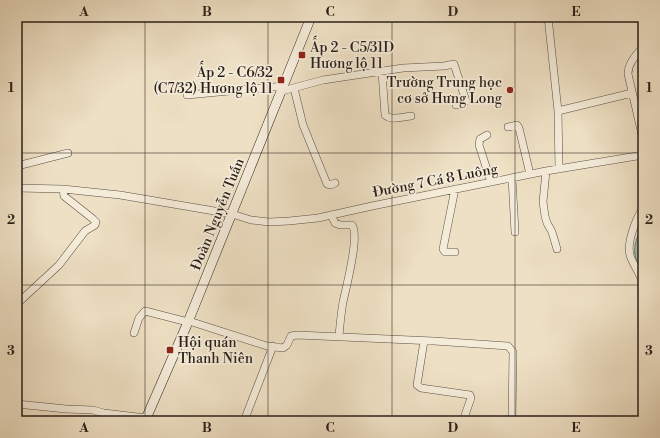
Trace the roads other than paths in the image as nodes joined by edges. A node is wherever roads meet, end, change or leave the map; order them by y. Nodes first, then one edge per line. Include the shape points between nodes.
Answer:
1 (311, 17) edge
2 (344, 17) edge
3 (350, 17) edge
4 (548, 17) edge
5 (643, 47) edge
6 (382, 72) junction
7 (283, 88) junction
8 (294, 88) junction
9 (632, 93) junction
10 (187, 95) dead end
11 (456, 105) dead end
12 (558, 111) junction
13 (410, 116) dead end
14 (508, 127) dead end
15 (487, 135) dead end
16 (643, 139) edge
17 (68, 153) dead end
18 (643, 155) edge
19 (17, 166) edge
20 (559, 169) junction
21 (546, 171) junction
22 (530, 174) junction
23 (512, 178) junction
24 (491, 182) junction
25 (335, 183) dead end
26 (17, 188) edge
27 (63, 189) junction
28 (455, 189) junction
29 (643, 208) edge
30 (232, 214) junction
31 (331, 215) junction
32 (515, 232) dead end
33 (557, 249) dead end
34 (455, 252) dead end
35 (643, 286) edge
36 (19, 302) dead end
37 (188, 322) junction
38 (134, 333) dead end
39 (339, 336) junction
40 (424, 341) junction
41 (273, 346) junction
42 (17, 404) edge
43 (148, 420) edge
44 (244, 421) edge
45 (257, 421) edge
46 (264, 421) edge
47 (463, 421) edge
48 (512, 421) edge

1 - 7 main road, Đoàn Nguyễn Tuấn
2 - 3 street
4 - 12 street
5 - 9 street via 628,69
6 - 8 street via 323,80
6 - 11 street via 454,64 466,101
6 - 13 street via 385,115 388,118
7 - 8 street
7 - 10 street
7 - 30 main road, Đoàn Nguyễn Tuấn
8 - 25 street via 303,125 327,184
9 - 12 street
9 - 16 street
12 - 20 street
14 - 22 street via 517,125 519,128
15 - 24 street via 480,139 479,145
17 - 19 street
18 - 20 street, Đường 7 Cá 8 Luông
20 - 21 street, Đường 7 Cá 8 Luông
21 - 22 street, Đường 7 Cá 8 Luông
21 - 33 street via 545,216
22 - 23 street, Đường 7 Cá 8 Luông
23 - 24 street, Đường 7 Cá 8 Luông
23 - 32 street
24 - 28 street, Đường 7 Cá 8 Luông
26 - 27 street, Đường 7 Cá 8 Luông
27 - 30 street, Đường 7 Cá 8 Luông via 120,195
27 - 36 street via 64,196 96,222 85,231 59,265
28 - 31 street, Đường 7 Cá 8 Luông
28 - 34 street via 443,249 445,252
29 - 35 street via 637,216 630,242 630,256 642,278
30 - 31 street, Đường 7 Cá 8 Luông via 268,222 289,222
30 - 37 main road, Đoàn Nguyễn Tuấn
31 - 39 street via 335,223 352,225 354,231 352,264
37 - 38 street via 145,311 139,318
37 - 41 street
37 - 43 main road, Đoàn Nguyễn Tuấn
39 - 40 street
39 - 41 street via 291,336 283,348
40 - 47 street via 417,385 421,388 470,395
40 - 48 street via 511,348
41 - 44 street
42 - 43 street via 93,410
45 - 46 street

